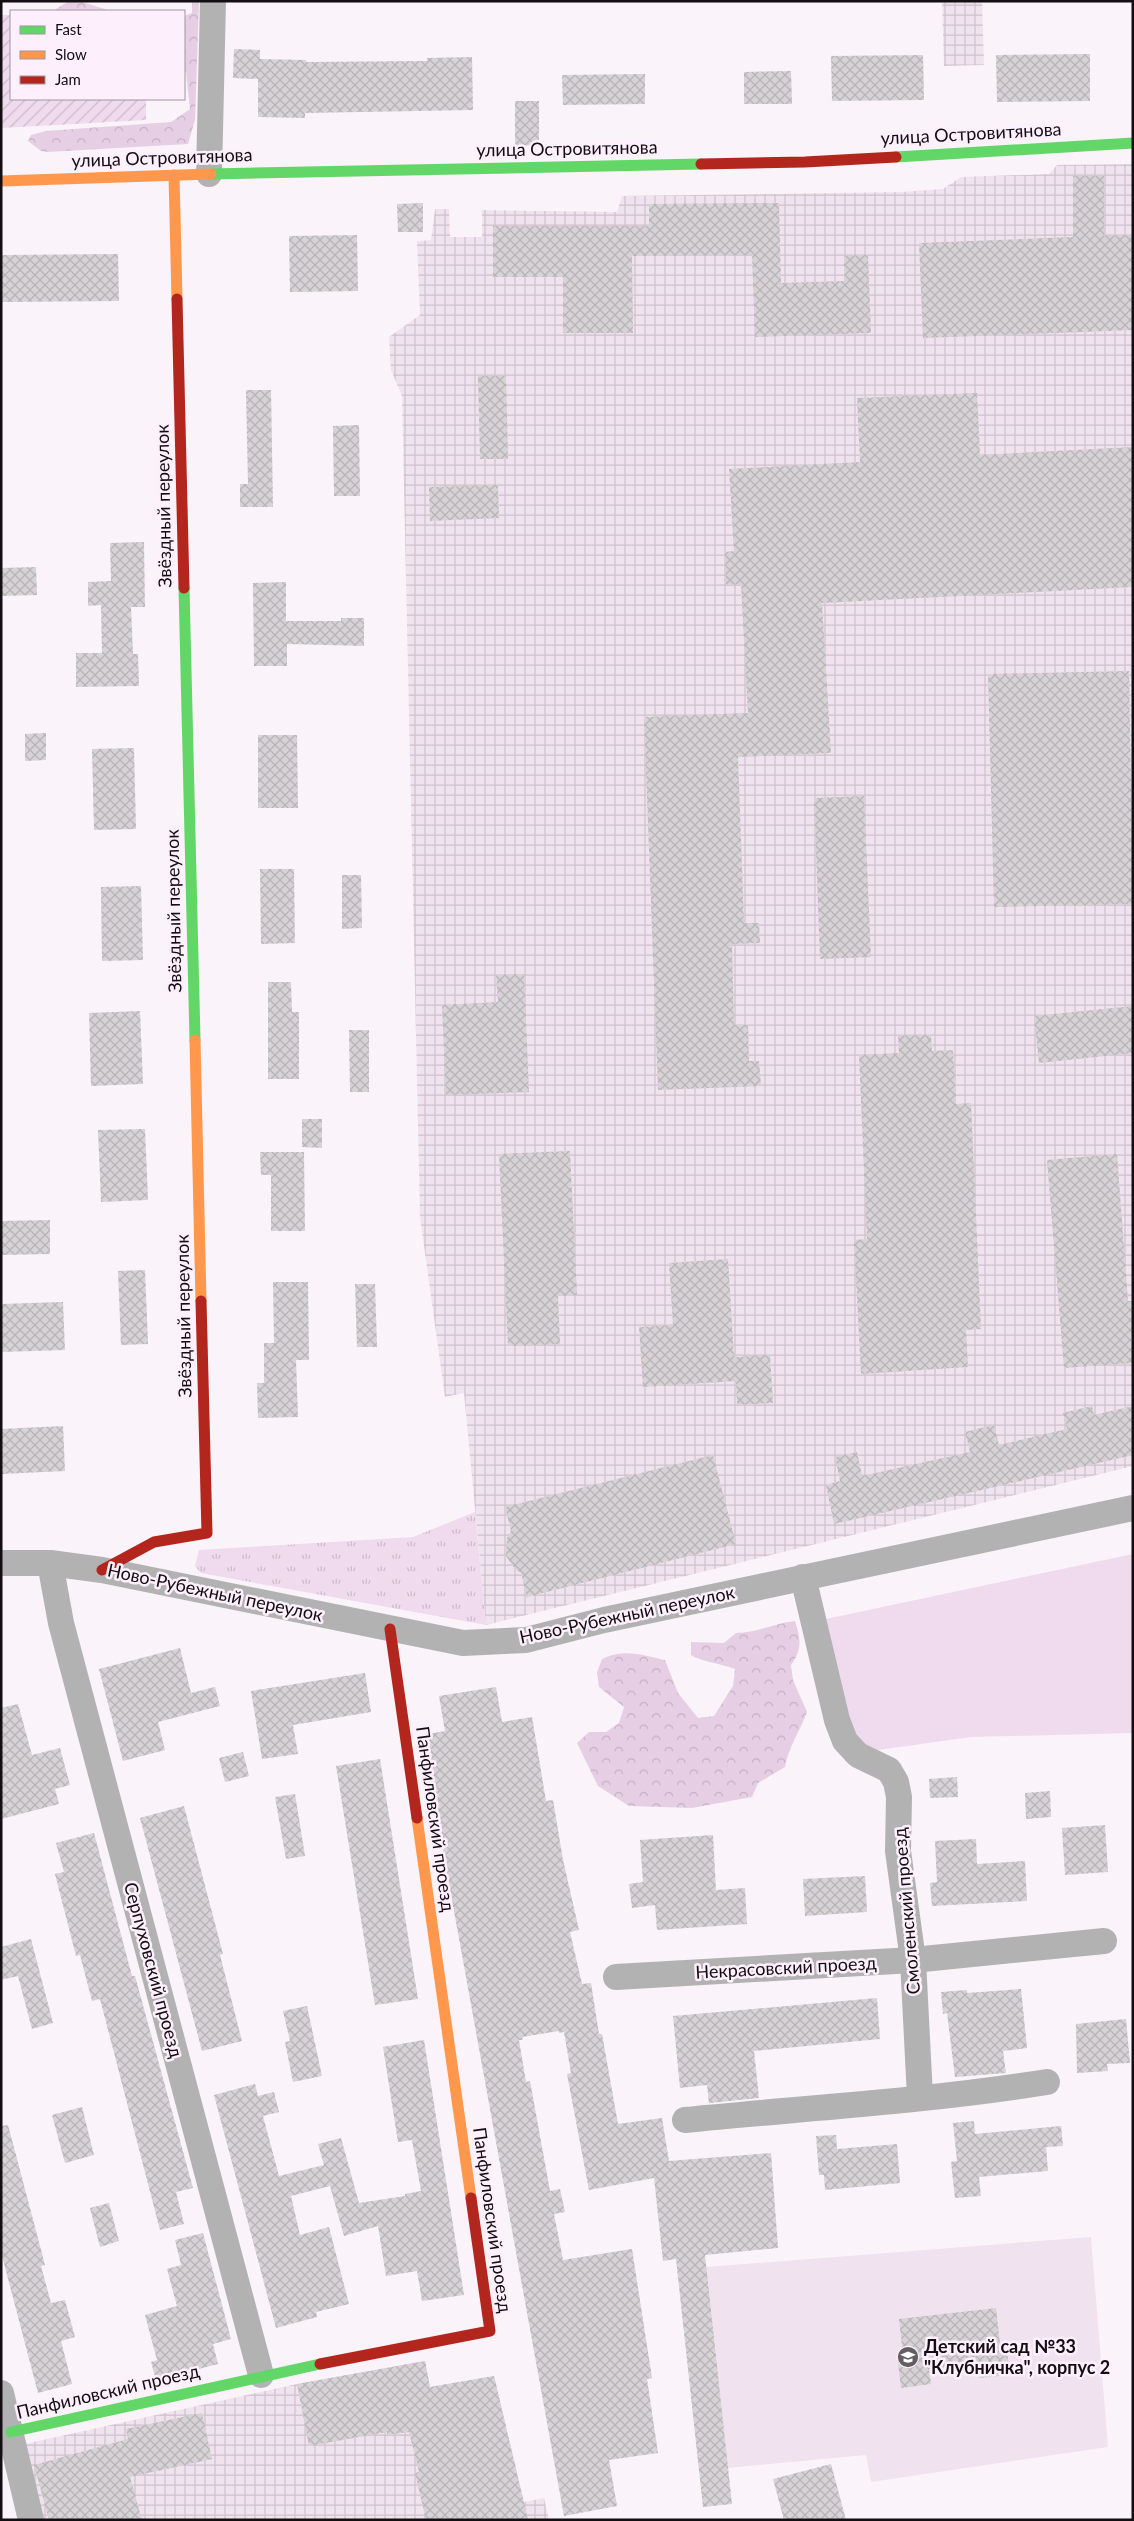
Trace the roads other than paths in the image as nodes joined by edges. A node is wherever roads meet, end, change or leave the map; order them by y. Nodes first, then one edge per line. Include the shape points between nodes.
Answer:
1 (213, 1) edge
2 (1133, 143) edge
3 (209, 174) junction
4 (174, 175) junction
5 (1, 181) edge
6 (1133, 1508) edge
7 (1, 1563) edge
8 (50, 1563) junction
9 (102, 1570) junction
10 (803, 1578) junction
11 (390, 1629) junction
12 (1104, 1940) dead end
13 (913, 1960) junction
14 (616, 1977) dead end
15 (1048, 2082) dead end
16 (920, 2097) junction
17 (685, 2120) dead end
18 (261, 2375) junction
19 (1, 2393) edge
20 (11, 2432) junction
21 (31, 2520) edge

1 - 3 street
2 - 3 street, улица Островитянова via 805,162
3 - 4 street, улица Островитянова
4 - 5 street, улица Островитянова
4 - 9 street, Звёздный переулок via 207,1533 154,1542
6 - 10 street, Ново-Рубежный переулок
7 - 8 street, Ново-Рубежный переулок
8 - 9 street, Ново-Рубежный переулок
8 - 18 street, Серпуховский проезд via 61,1623
9 - 11 street, Ново-Рубежный переулок
10 - 11 street, Ново-Рубежный переулок via 526,1640 463,1643
10 - 13 street, Смоленский проезд via 837,1720 845,1741 858,1755 888,1770 896,1782 899,1797 898,1851
11 - 18 street, Панфиловский проезд via 490,2331
12 - 13 street, Некрасовский проезд
13 - 14 street, Некрасовский проезд
13 - 16 street, Смоленский проезд
15 - 16 street via 968,2095
16 - 17 street
18 - 20 street, Панфиловский проезд
19 - 20 street
20 - 21 street

